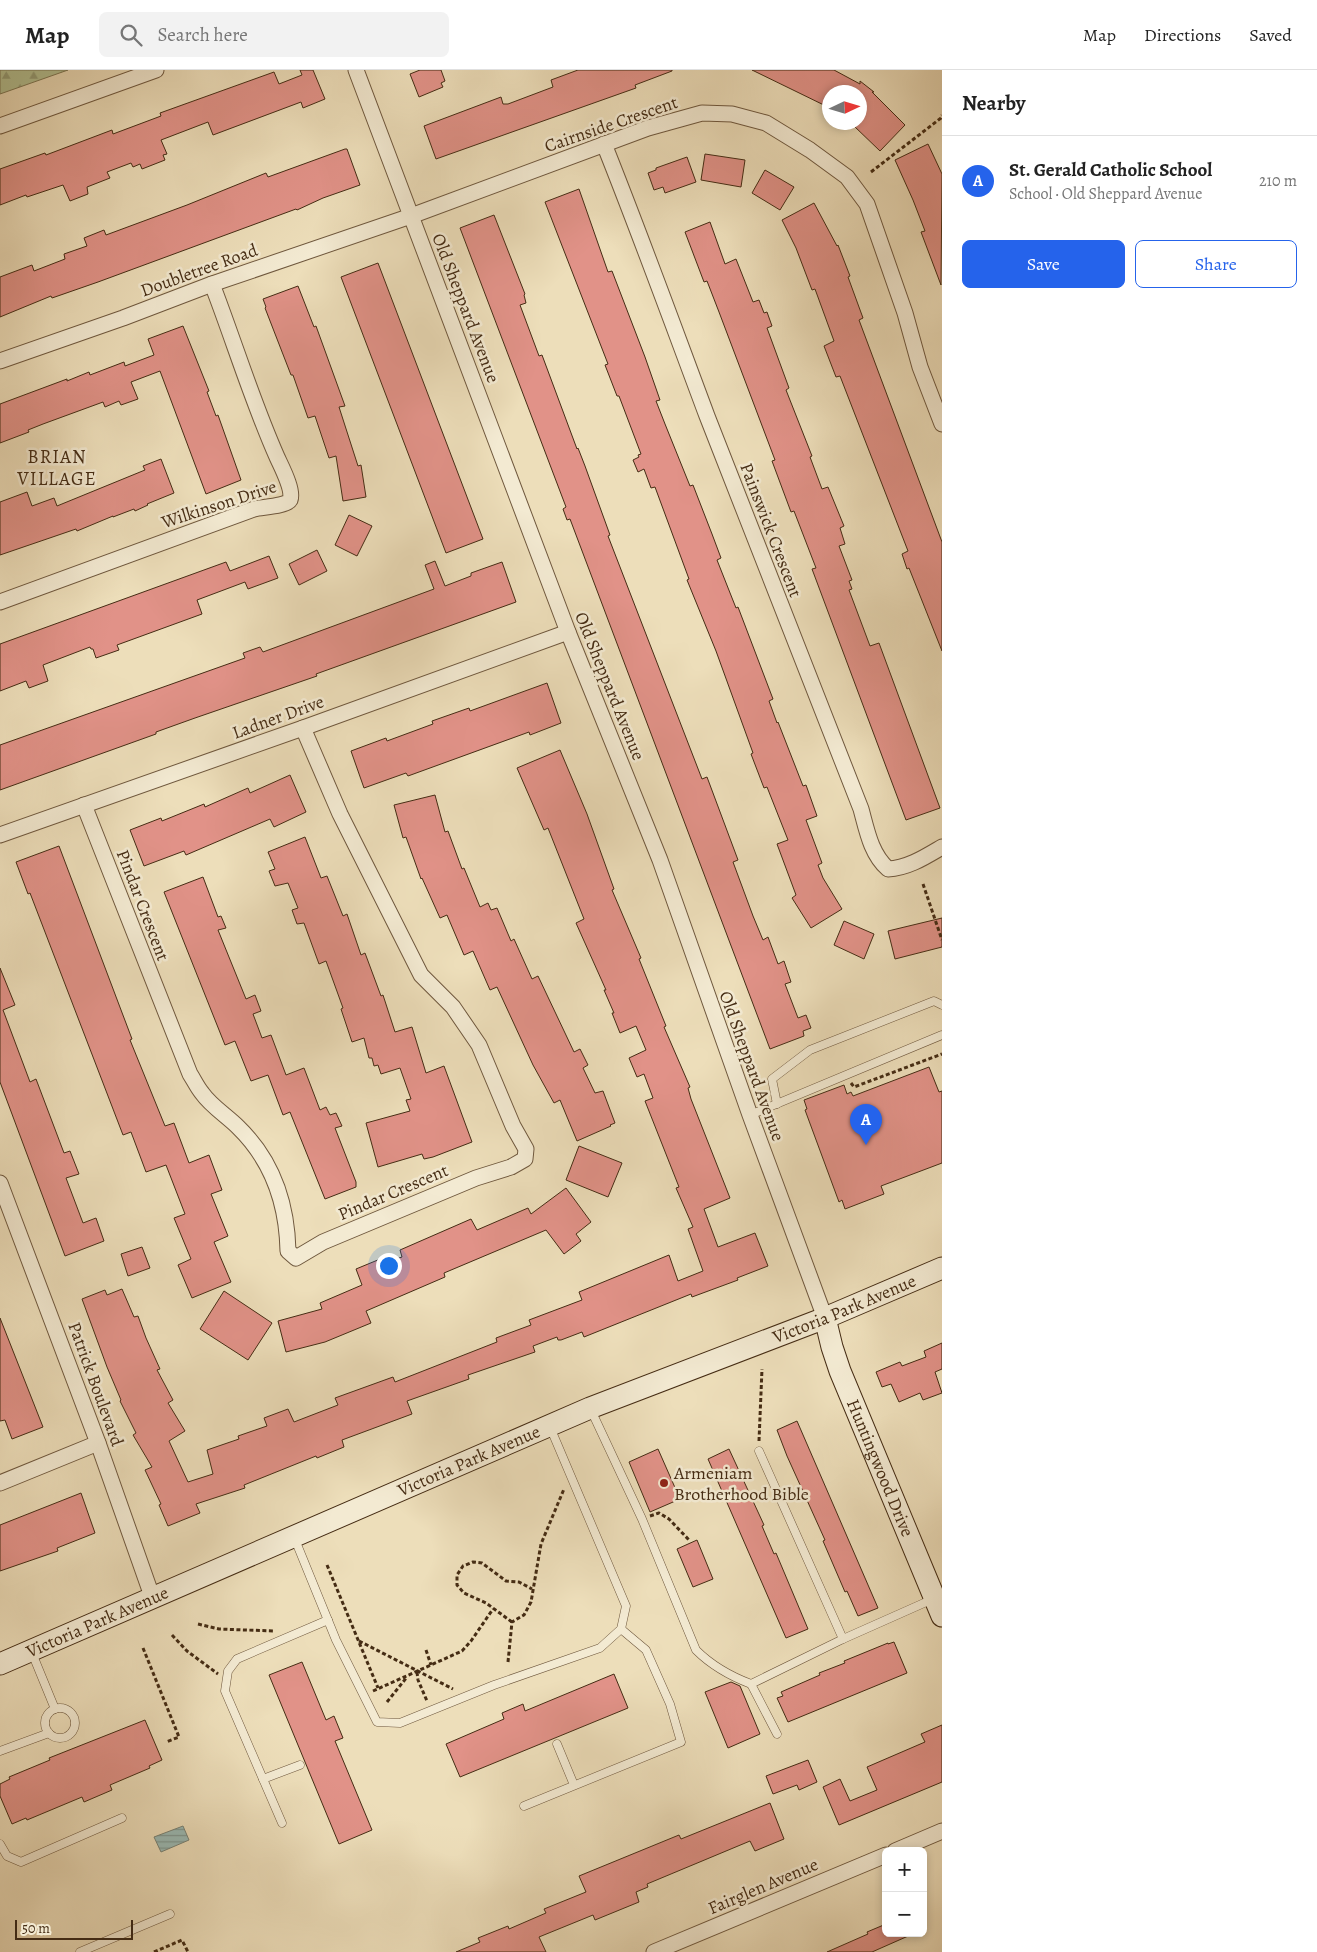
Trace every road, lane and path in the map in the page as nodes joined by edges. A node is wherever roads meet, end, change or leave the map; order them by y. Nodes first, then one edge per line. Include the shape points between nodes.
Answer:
1 (156, 70) edge
2 (356, 70) edge
3 (942, 115) edge
4 (0, 126) edge
5 (604, 144) junction
6 (871, 172) dead end
7 (411, 216) junction
8 (212, 284) junction
9 (0, 361) edge
10 (942, 424) edge
11 (0, 602) edge
12 (568, 632) junction
13 (302, 728) junction
14 (84, 805) junction
15 (0, 835) edge
16 (942, 847) edge
17 (923, 884) dead end
18 (942, 940) edge
19 (942, 1005) edge
20 (942, 1035) edge
21 (777, 1104) junction
22 (750, 1115) junction
23 (0, 1183) edge
24 (942, 1268) edge
25 (825, 1318) junction
26 (762, 1369) dead end
27 (590, 1408) junction
28 (549, 1425) junction
29 (98, 1443) junction
30 (759, 1451) joint
31 (570, 1474) junction
32 (0, 1482) edge
33 (642, 1519) junction
34 (294, 1536) junction
35 (690, 1541) dead end
36 (327, 1566) dead end
37 (532, 1589) junction
38 (937, 1596) edge
39 (153, 1599) junction
40 (493, 1609) junction
41 (328, 1620) junction
42 (512, 1622) junction
43 (198, 1624) dead end
44 (621, 1629) junction
45 (172, 1635) dead end
46 (293, 1635) junction
47 (843, 1639) junction
48 (358, 1640) junction
49 (142, 1648) dead end
50 (426, 1650) dead end
51 (31, 1651) junction
52 (508, 1662) dead end
53 (0, 1664) edge
54 (431, 1665) junction
55 (417, 1671) junction
56 (409, 1675) junction
57 (227, 1679) junction
58 (751, 1684) junction
59 (378, 1688) junction
60 (363, 1696) junction
61 (467, 1696) junction
62 (387, 1702) dead end
63 (55, 1708) junction
64 (431, 1711) junction
65 (49, 1733) junction
66 (777, 1734) dead end
67 (166, 1742) dead end
68 (557, 1744) dead end
69 (0, 1751) edge
70 (300, 1765) dead end
71 (263, 1780) junction
72 (574, 1786) junction
73 (524, 1806) dead end
74 (122, 1818) dead end
75 (282, 1822) dead end
76 (942, 1831) edge
77 (0, 1844) edge
78 (904, 1847) edge
79 (882, 1857) edge
80 (170, 1914) dead end
81 (90, 1950) edge
82 (80, 1952) edge
83 (154, 1952) edge
84 (188, 1952) edge
85 (654, 1952) edge

1 - 4 street
2 - 7 street, Old Sheppard Avenue
3 - 6 path
5 - 7 street, Cairnside Crescent
5 - 10 street, Cairnside Crescent via 702,113 732,114 766,124 810,150 846,177 867,204
5 - 16 street, Painswick Crescent via 878,860 888,869 900,868
7 - 8 street, Doubletree Road
7 - 12 street, Old Sheppard Avenue
8 - 9 street, Doubletree Road
8 - 11 street, Wilkinson Drive via 288,481 289,502 254,509
12 - 13 street, Ladner Drive
12 - 22 street, Old Sheppard Avenue via 660,860
13 - 14 street, Ladner Drive
13 - 14 street, Pindar Crescent via 340,814 421,975 453,1006 479,1045 526,1149 525,1159 511,1166 323,1242 296,1258 288,1251 284,1211 265,1158 240,1128 203,1094 190,1074
14 - 15 street, Ladner Drive
17 - 18 path
19 - 21 lane via 934,1001 810,1050 772,1079
20 - 21 lane
21 - 22 lane
22 - 25 street, Old Sheppard Avenue
23 - 29 street, Patrick Boulevard
24 - 25 main road, Victoria Park Avenue
25 - 27 main road, Victoria Park Avenue
25 - 38 main road, Huntingwood Drive via 840,1371
26 - 30 path
27 - 28 main road, Victoria Park Avenue
27 - 33 lane
28 - 31 lane
28 - 34 main road, Victoria Park Avenue
29 - 32 street
29 - 39 street, Patrick Boulevard
30 - 47 lane
31 - 37 path via 541,1544
31 - 44 lane via 626,1606
33 - 35 path via 659,1513
33 - 58 lane via 696,1650 733,1677
34 - 39 main road, Victoria Park Avenue
34 - 41 lane
36 - 48 path
37 - 40 path via 519,1582 506,1581 482,1563 463,1566 457,1575 457,1585 464,1593
37 - 42 path via 531,1602 524,1615
38 - 47 lane
39 - 51 main road, Victoria Park Avenue
40 - 42 path
40 - 54 path via 462,1651
41 - 46 lane
41 - 60 lane
42 - 52 path
43 - 46 path
44 - 61 lane via 600,1648
44 - 72 lane via 646,1650 670,1704 681,1742
45 - 57 path via 187,1651
46 - 57 lane via 237,1658 228,1671
47 - 58 lane
48 - 55 path
48 - 59 path
49 - 67 path via 180,1737
50 - 54 path
51 - 53 main road, Victoria Park Avenue
51 - 63 lane
54 - 55 path
55 - 56 path
55 - 61 path
55 - 64 path
56 - 59 path
56 - 62 path
57 - 71 lane via 225,1691
58 - 66 lane
59 - 60 path
60 - 64 lane via 376,1722 400,1723
61 - 64 lane
63 - 65 lane via 46,1719
63 - 65 lane via 65,1708 73,1714 76,1724 63,1738
65 - 69 lane
68 - 72 lane
70 - 71 lane
71 - 75 lane
72 - 73 lane
74 - 77 lane via 21,1862 7,1856
76 - 78 street
79 - 85 street, Fairglen Avenue
80 - 81 lane
81 - 82 lane
83 - 84 path via 182,1940

